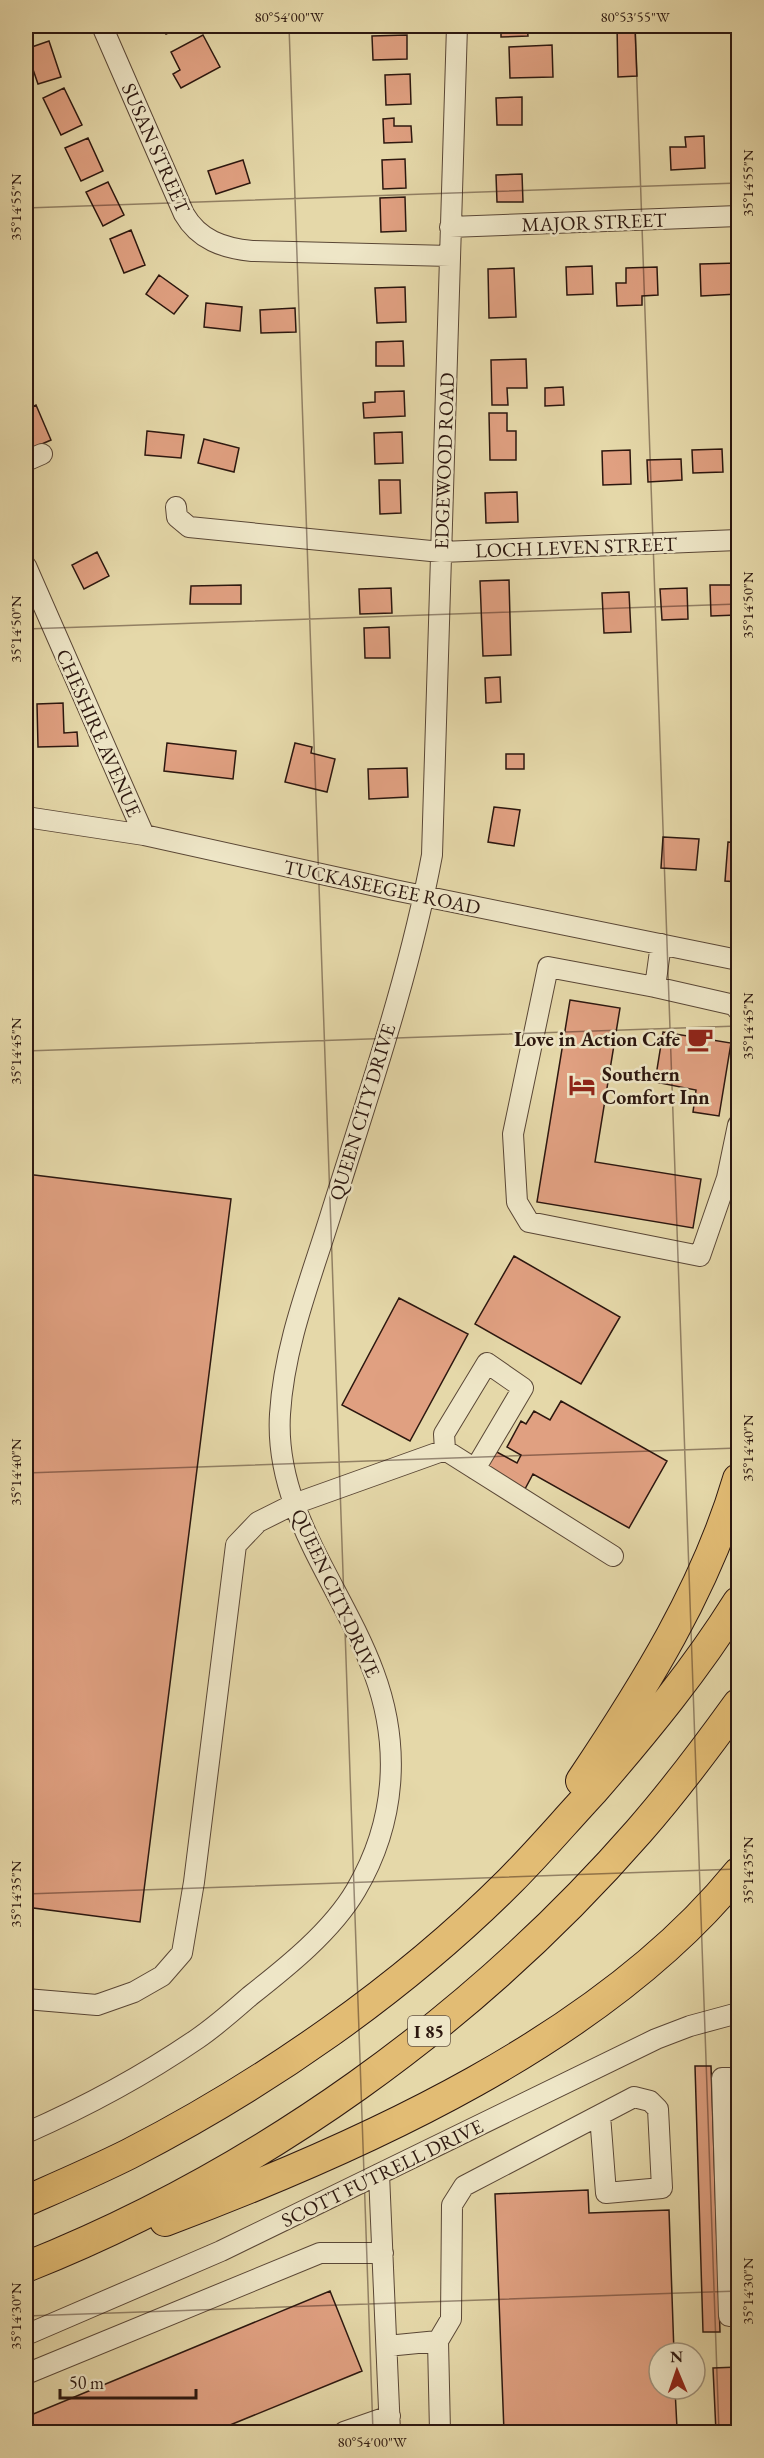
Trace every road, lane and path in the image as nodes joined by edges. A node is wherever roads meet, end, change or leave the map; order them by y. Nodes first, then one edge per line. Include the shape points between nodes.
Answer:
1 (102, 26) edge
2 (458, 26) edge
3 (738, 216) edge
4 (450, 227) junction
5 (450, 256) junction
6 (176, 507) dead end
7 (738, 540) edge
8 (441, 552) junction
9 (26, 566) edge
10 (26, 817) edge
11 (144, 835) junction
12 (424, 896) junction
13 (662, 944) junction
14 (738, 960) edge
15 (655, 987) junction
16 (738, 1010) edge
17 (738, 1125) edge
18 (445, 1450) junction
19 (475, 1469) junction
20 (738, 1479) edge
21 (294, 1504) junction
22 (613, 1556) dead end
23 (738, 1602) edge
24 (738, 1704) edge
25 (738, 1873) edge
26 (510, 1881) junction
27 (26, 1999) edge
28 (738, 2013) edge
29 (738, 2078) edge
30 (600, 2115) junction
31 (26, 2133) edge
32 (379, 2174) junction
33 (26, 2201) edge
34 (383, 2253) junction
35 (34, 2264) edge
36 (738, 2316) edge
37 (26, 2335) edge
38 (438, 2341) junction
39 (387, 2346) junction
40 (26, 2374) edge
41 (390, 2424) edge
42 (344, 2433) edge
43 (440, 2433) edge

1 - 5 street, SUSAN STREET via 184,214 200,234 232,249 252,251
2 - 4 street, EDGEWOOD ROAD
3 - 4 street, MAJOR STREET
4 - 5 street, EDGEWOOD ROAD
5 - 8 street, EDGEWOOD ROAD
6 - 8 street, LOCH LEVEN STREET via 177,517 189,526
7 - 8 street, LOCH LEVEN STREET
8 - 12 street, EDGEWOOD ROAD via 432,855
9 - 11 street, CHESHIRE AVENUE
10 - 11 street, TUCKASEEGEE ROAD
11 - 12 street, TUCKASEEGEE ROAD
12 - 13 street, TUCKASEEGEE ROAD
12 - 21 street, QUEEN CITY DRIVE via 375,1072 292,1339 280,1440
13 - 14 street, TUCKASEEGEE ROAD
13 - 15 street
15 - 16 street via 734,1005
15 - 17 street via 548,967 513,1134 517,1202 529,1222 700,1256 727,1178
18 - 19 street
18 - 19 street via 444,1434 487,1363 523,1388
18 - 21 street
19 - 22 street
20 - 26 highway via 704,1571 649,1672 563,1808
21 - 27 street via 258,1522 236,1545 182,1953 162,1976 134,1992 97,2005
21 - 31 street, QUEEN CITY DRIVE via 358,1635 386,1712 392,1773 382,1830 373,1854 355,1892 319,1936 200,2037 101,2097
23 - 26 highway via 643,1735
24 - 35 highway, I 85 via 660,1806 595,1879 524,1950 427,2033 312,2115 213,2177 129,2222
25 - 35 highway via 697,1918 635,1975 566,2025 498,2067 398,2121 249,2190 151,2227
26 - 33 highway via 401,1977 272,2070 129,2154
28 - 32 street, SCOTT FUTRELL DRIVE via 656,2039
29 - 36 street via 722,2078 729,2316
30 - 30 street via 634,2097 650,2101 658,2109 662,2188 606,2193
30 - 38 street via 464,2186 452,2205 451,2319
32 - 34 street
32 - 37 street, SCOTT FUTRELL DRIVE via 221,2251
34 - 39 street
34 - 40 street via 320,2253
38 - 39 street
38 - 43 street
39 - 41 street
41 - 42 street

